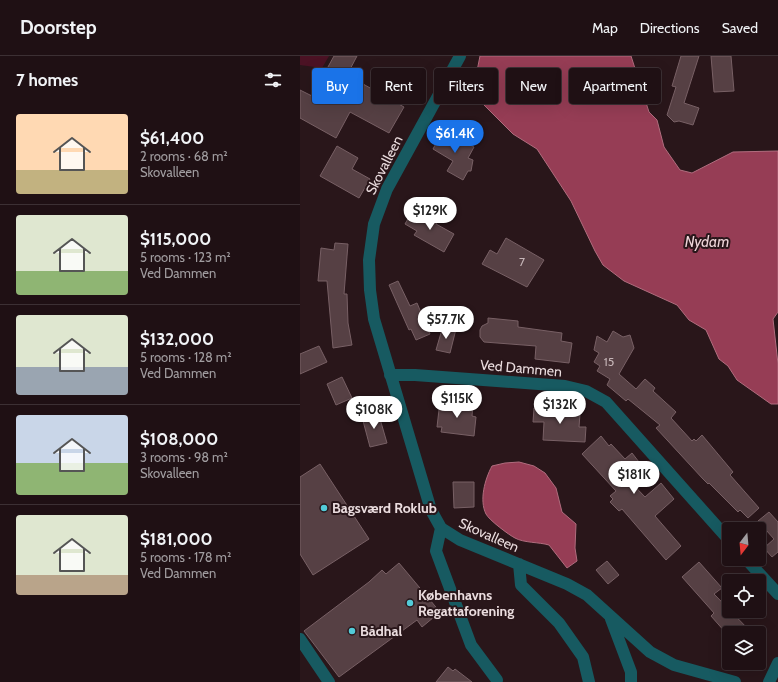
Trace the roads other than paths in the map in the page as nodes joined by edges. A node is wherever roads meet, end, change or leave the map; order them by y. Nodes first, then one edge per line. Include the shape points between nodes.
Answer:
1 (460, 56) edge
2 (390, 375) junction
3 (441, 528) junction
4 (722, 532) edge
5 (519, 564) junction
6 (752, 566) edge
7 (778, 594) edge
8 (609, 614) junction
9 (300, 639) edge
10 (778, 663) edge
11 (497, 680) dead end
12 (329, 682) edge
13 (589, 682) edge
14 (631, 682) edge
15 (735, 682) edge
16 (769, 682) edge

1 - 2 street, Skovalleen via 387,189 374,224 369,260 370,290 374,319
2 - 3 street, Skovalleen via 431,510
2 - 4 street, Ved Dammen via 415,374 565,386 586,391 606,402
3 - 5 street, Skovalleen via 460,540
3 - 11 street via 436,551 471,645
5 - 8 street, Skovalleen via 587,595
5 - 13 street via 521,585 560,623 583,657
6 - 7 street
8 - 14 street via 631,672
8 - 15 street, Skovalleen via 650,652 674,665
9 - 12 street
10 - 16 street

